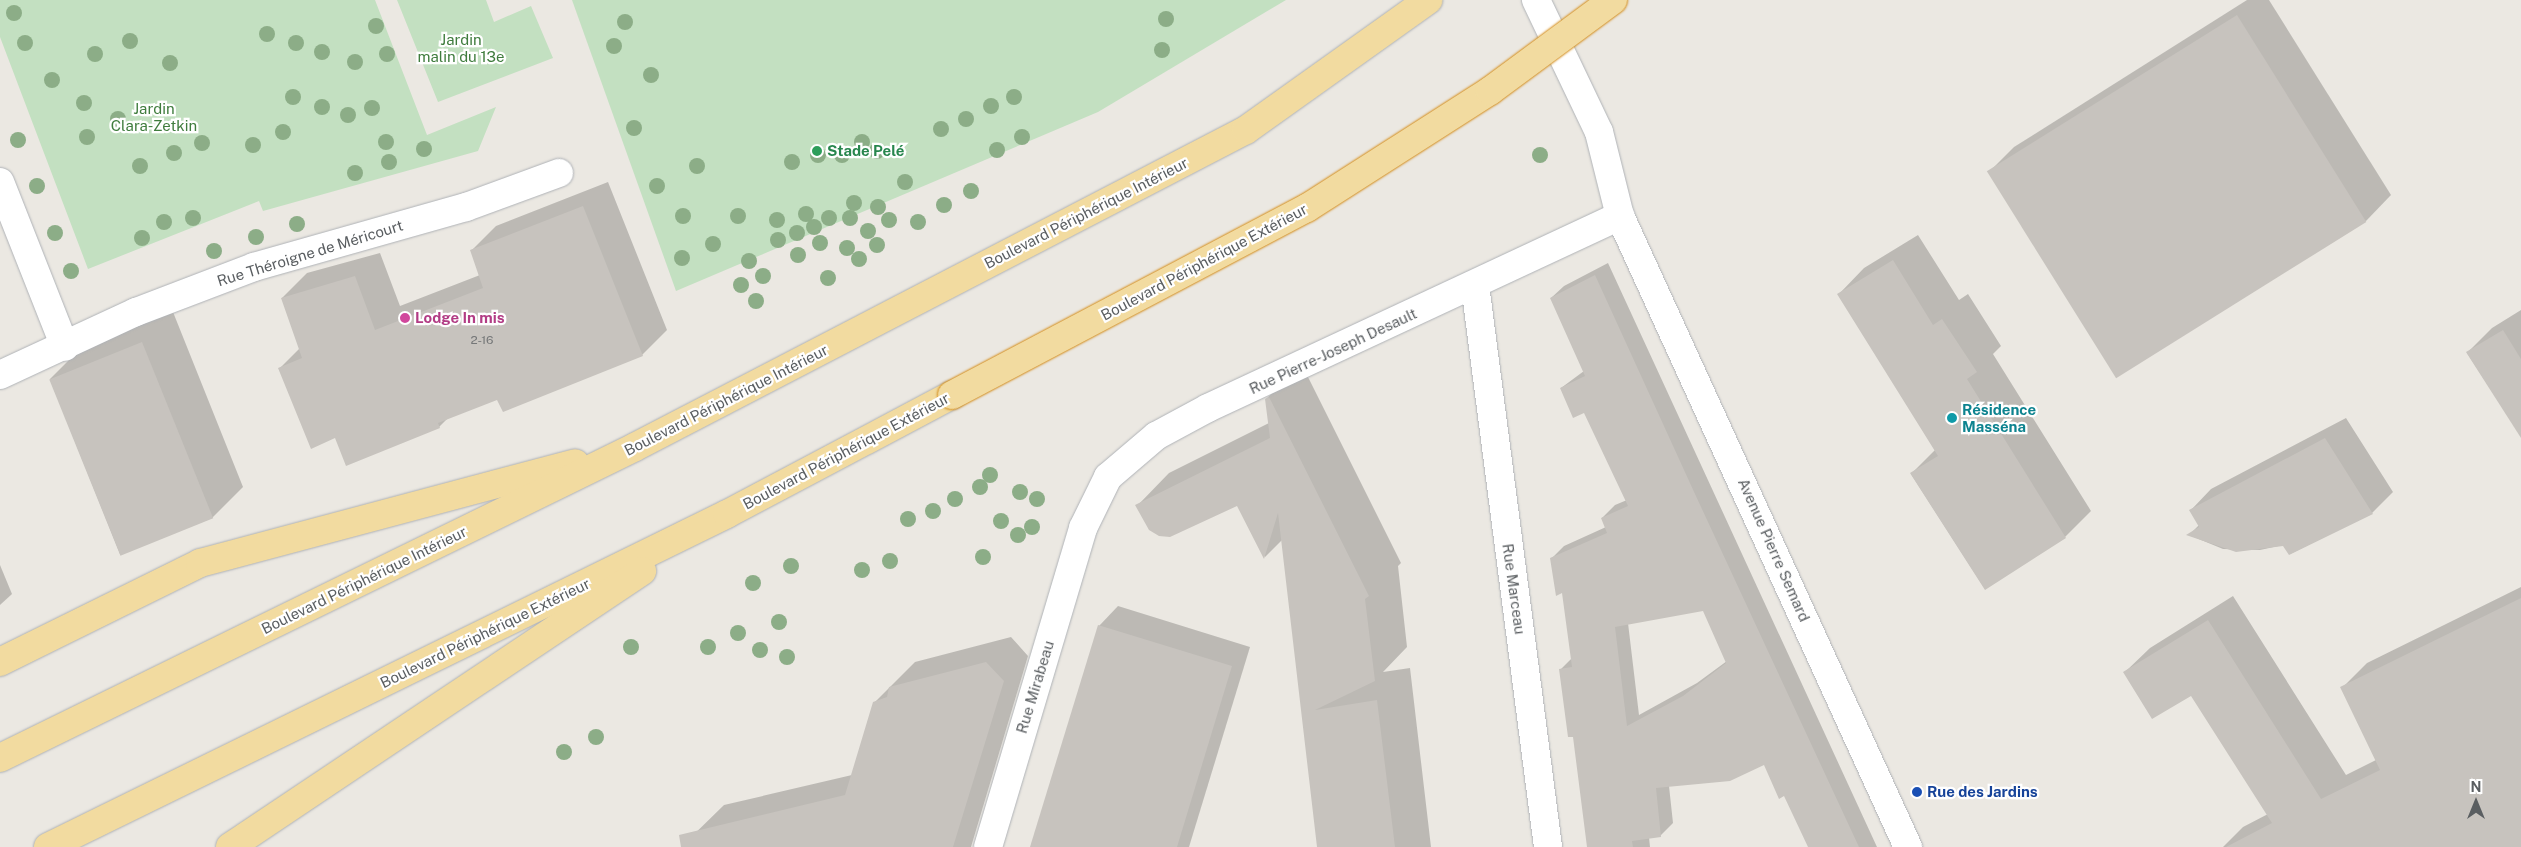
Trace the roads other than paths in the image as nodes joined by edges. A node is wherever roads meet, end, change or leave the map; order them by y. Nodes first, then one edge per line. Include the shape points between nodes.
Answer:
1 (1428, 0) edge
2 (1536, 0) edge
3 (1613, 0) edge
4 (559, 172) dead end
5 (0, 182) edge
6 (1620, 216) junction
7 (1475, 285) junction
8 (65, 347) junction
9 (0, 375) edge
10 (635, 447) junction
11 (726, 514) junction
12 (1083, 528) joint
13 (0, 662) edge
14 (0, 758) edge
15 (48, 847) edge
16 (230, 847) edge
17 (988, 847) edge
18 (1548, 847) edge
19 (1908, 847) edge

1 - 10 highway, Boulevard Périphérique Intérieur via 1246,130
2 - 6 street, Avenue Pierre Semard via 1599,132
3 - 11 highway, Boulevard Périphérique Extérieur, bridge via 1490,91 1307,208
4 - 8 street, Rue Théroigne de Méricourt via 466,207 254,267 136,312
5 - 8 street
6 - 7 street, Rue Pierre-Joseph Desault
6 - 19 street, Avenue Pierre Semard
7 - 12 street, Rue Pierre-Joseph Desault via 1208,408 1156,436 1108,477
7 - 18 street, Rue Marceau
8 - 9 street, Rue Théroigne de Méricourt
10 - 13 highway via 200,563
10 - 14 highway, Boulevard Périphérique Intérieur
11 - 15 highway, Boulevard Périphérique Extérieur
11 - 16 highway
12 - 17 street, Rue Mirabeau

